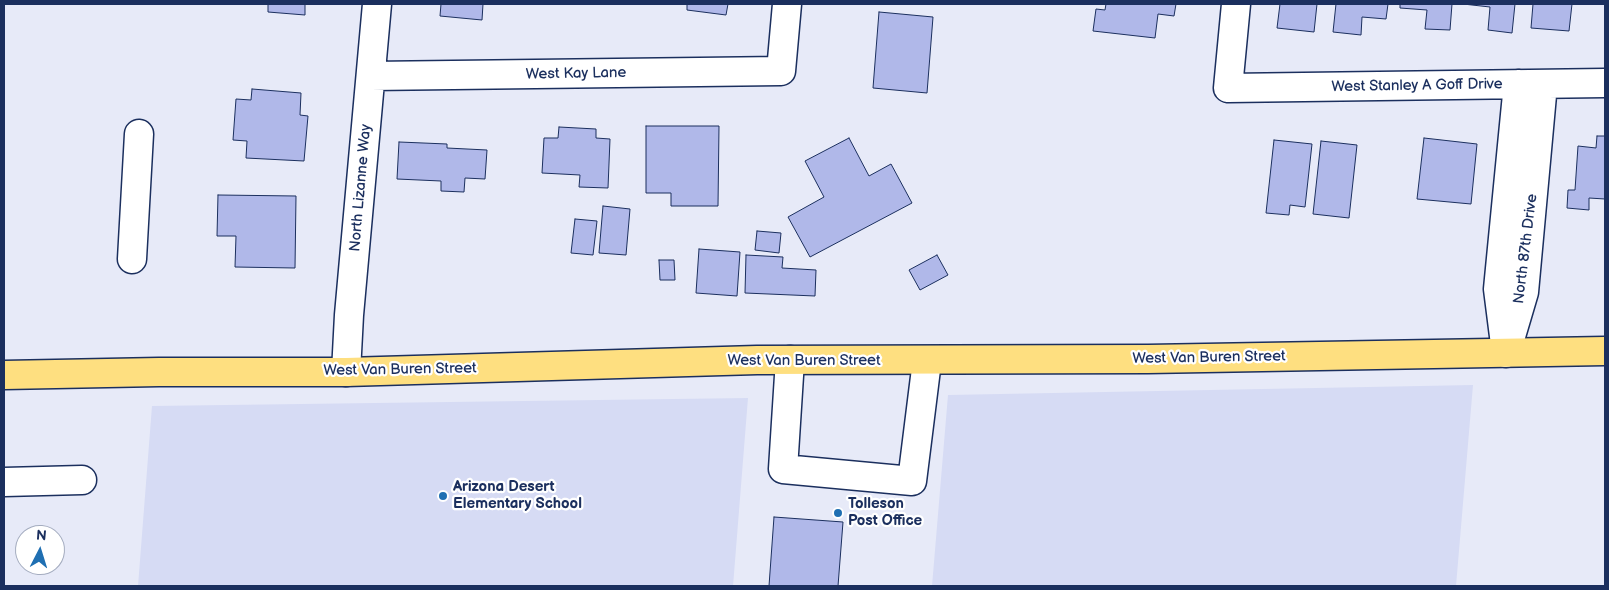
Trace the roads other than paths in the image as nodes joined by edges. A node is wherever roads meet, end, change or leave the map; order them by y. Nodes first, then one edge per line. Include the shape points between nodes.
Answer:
1 (377, 4) edge
2 (787, 4) edge
3 (1236, 4) edge
4 (371, 76) junction
5 (1605, 83) edge
6 (1530, 84) junction
7 (139, 134) dead end
8 (132, 258) dead end
9 (1605, 351) edge
10 (1506, 353) junction
11 (790, 360) junction
12 (927, 361) junction
13 (346, 372) junction
14 (4, 375) edge
15 (82, 480) dead end
16 (4, 482) edge

1 - 4 street, North Lizanne Way
2 - 4 street, West Kay Lane via 781,71
3 - 6 street, West Stanley A Goff Drive via 1228,88
4 - 13 street, North Lizanne Way
5 - 6 street, West Stanley A Goff Drive
6 - 10 street, North 87th Drive via 1524,292
7 - 8 street
9 - 10 main road, West Van Buren Street
10 - 12 main road, West Van Buren Street
11 - 12 main road, West Van Buren Street
11 - 12 street via 783,469 912,481
11 - 13 main road, West Van Buren Street
13 - 14 main road, West Van Buren Street
15 - 16 street

